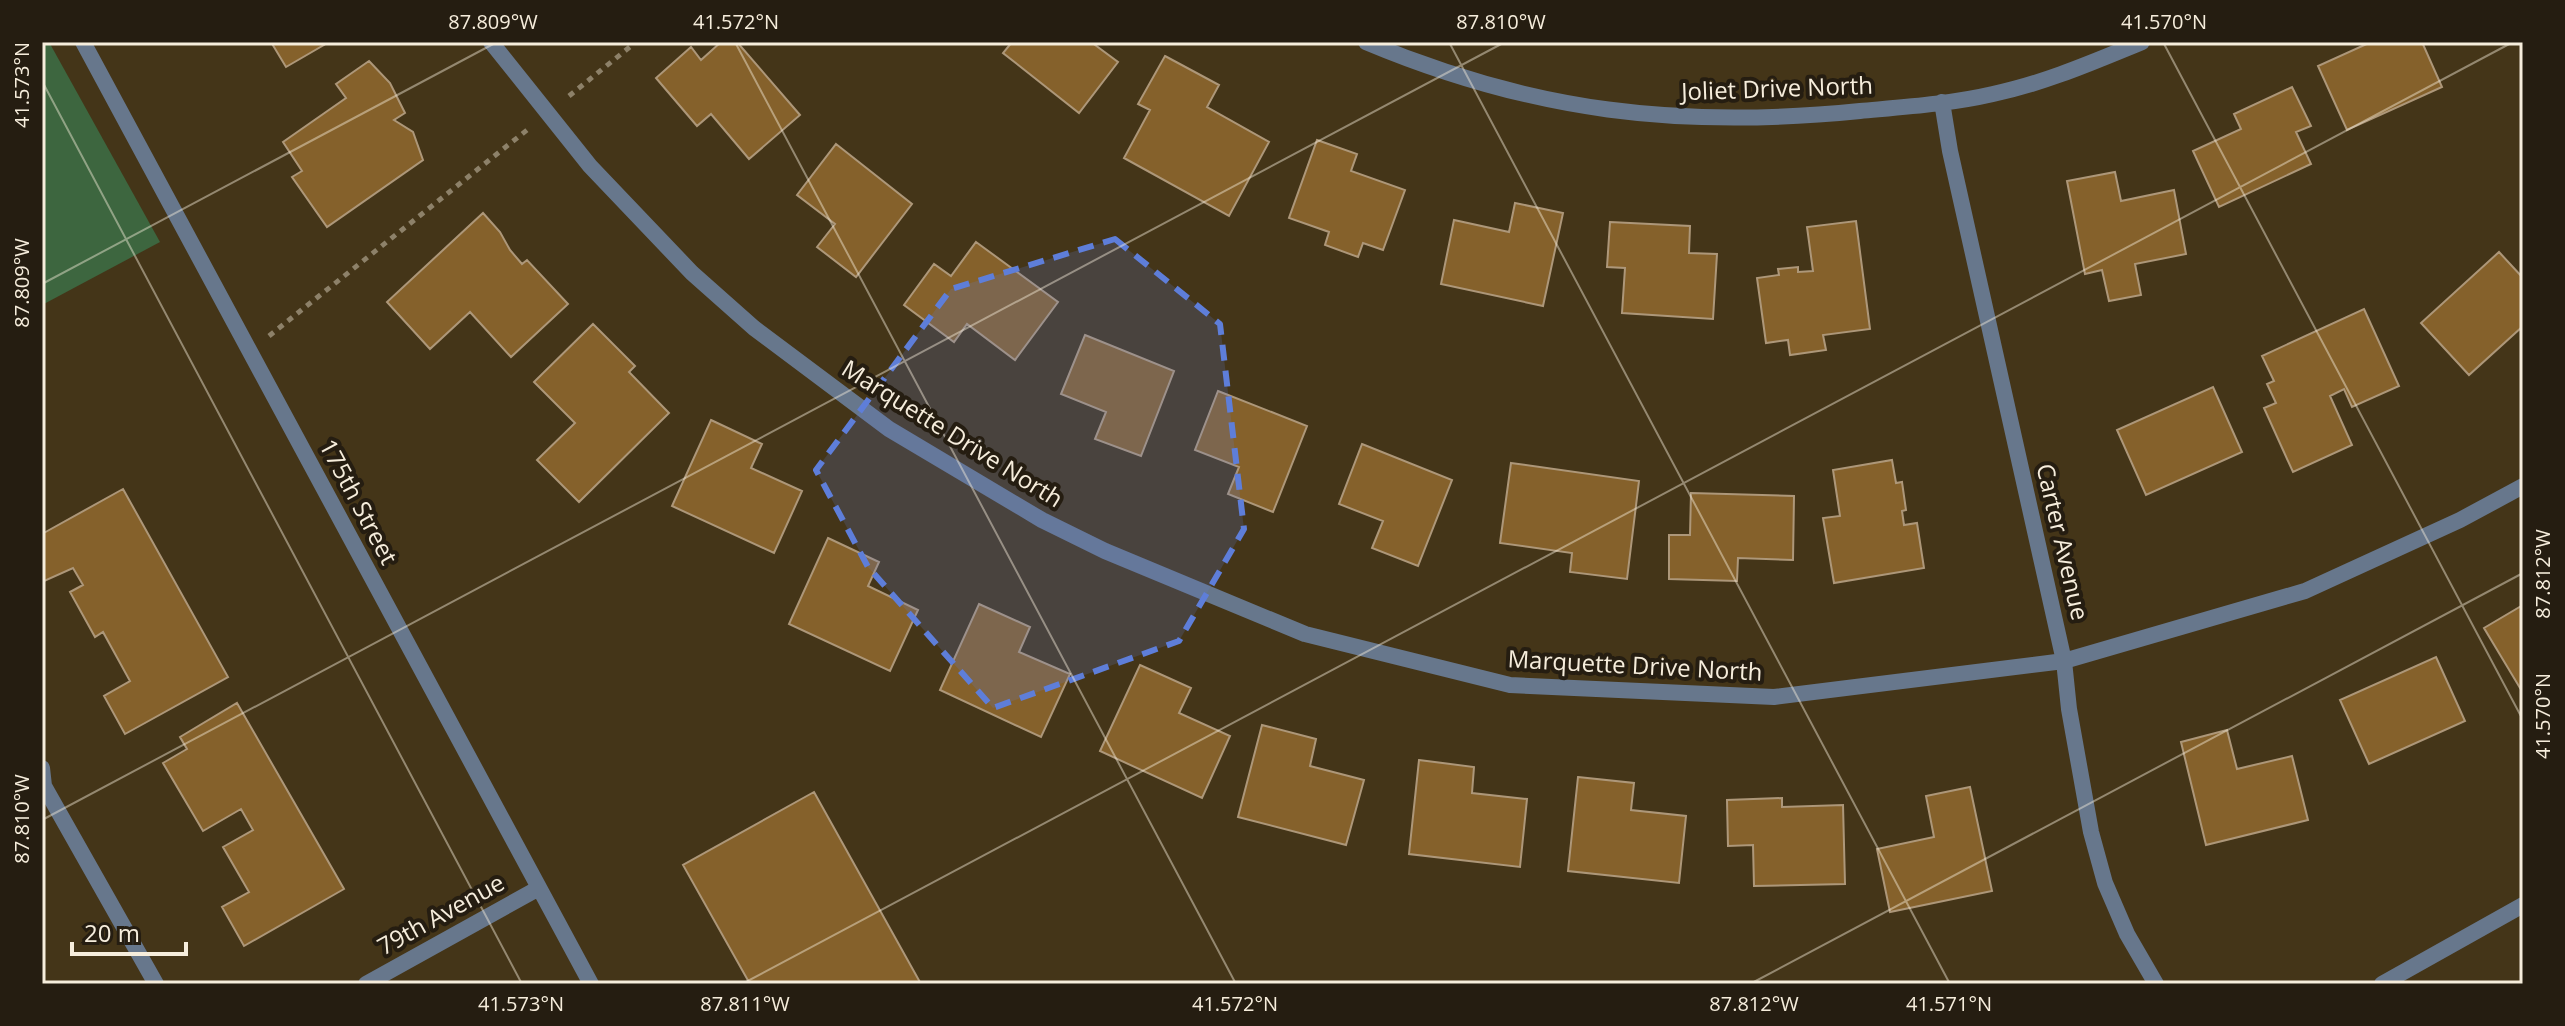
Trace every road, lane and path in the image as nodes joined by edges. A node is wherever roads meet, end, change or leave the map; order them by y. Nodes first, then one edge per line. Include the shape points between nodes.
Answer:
1 (83, 42) edge
2 (491, 42) edge
3 (636, 42) edge
4 (1366, 42) edge
5 (2142, 42) edge
6 (1942, 102) junction
7 (547, 114) junction
8 (250, 352) junction
9 (2523, 486) edge
10 (2064, 661) junction
11 (42, 768) edge
12 (43, 786) edge
13 (539, 888) junction
14 (2523, 905) edge
15 (156, 984) edge
16 (366, 984) edge
17 (591, 984) edge
18 (2156, 984) edge
19 (2382, 984) edge

1 - 8 street, 175th Street
2 - 7 street, Marquette Drive North
3 - 7 path
4 - 6 street, Joliet Drive North via 1467,81 1548,101 1646,116 1800,117
5 - 6 street, Joliet Drive North via 2071,72
6 - 10 street, Carter Avenue
7 - 8 path
7 - 10 street, Marquette Drive North via 692,273 754,328 889,429 982,487 1105,551 1305,634 1510,685 1774,697
8 - 13 street, 175th Street
9 - 10 street, Marquette Drive North via 2305,591
10 - 18 street, Carter Avenue via 2091,832 2105,883
11 - 12 street
12 - 15 street
13 - 16 street, 79th Avenue
13 - 17 street, 175th Street
14 - 19 street

